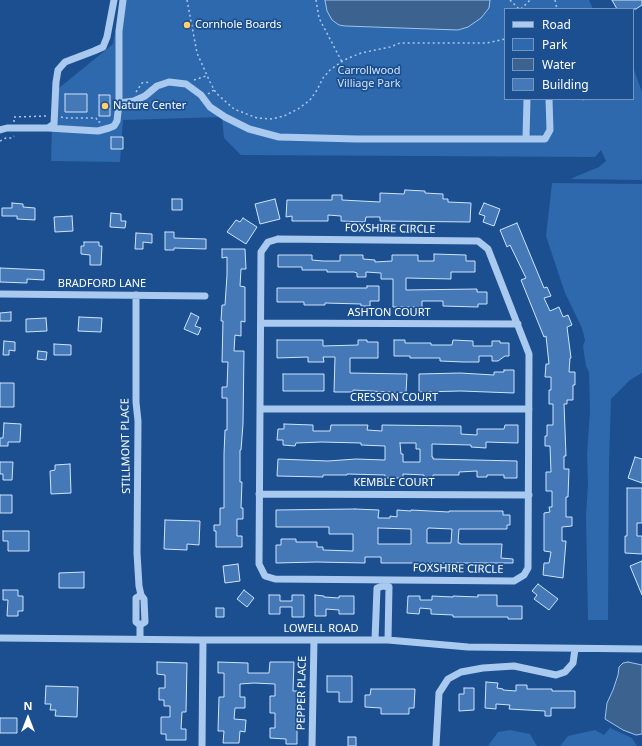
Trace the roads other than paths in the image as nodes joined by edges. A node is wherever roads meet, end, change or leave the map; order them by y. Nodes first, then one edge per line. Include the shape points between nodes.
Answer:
1 (114, 0) edge
2 (123, 0) edge
3 (527, 100) edge
4 (549, 100) edge
5 (119, 103) junction
6 (48, 128) junction
7 (0, 130) edge
8 (526, 140) junction
9 (0, 294) edge
10 (136, 295) junction
11 (205, 296) dead end
12 (261, 323) junction
13 (518, 324) junction
14 (260, 409) junction
15 (529, 409) junction
16 (259, 494) junction
17 (528, 495) junction
18 (383, 582) junction
19 (141, 595) junction
20 (136, 610) junction
21 (145, 611) junction
22 (140, 625) junction
23 (0, 638) edge
24 (140, 639) junction
25 (203, 640) junction
26 (314, 640) junction
27 (375, 640) junction
28 (388, 640) junction
29 (642, 648) edge
30 (575, 649) junction
31 (202, 746) edge
32 (312, 746) edge
33 (436, 746) edge

1 - 6 street via 103,47 65,62 58,70 54,124
2 - 5 street via 119,31
3 - 8 street
4 - 8 street via 550,130 545,139
5 - 6 street via 117,121 109,128 98,131
5 - 8 street via 134,101 157,86 169,82 186,84 210,107 249,129 279,136
6 - 7 street
9 - 10 street, BRADFORD LANE
10 - 11 street, BRADFORD LANE
10 - 19 street, STILLMONT PLACE via 137,553
12 - 13 street, ASHTON COURT
12 - 13 street, FOXSHIRE CIRCLE via 262,252 268,242 278,239 478,241 488,249
12 - 14 street, FOXSHIRE CIRCLE
13 - 15 street, FOXSHIRE CIRCLE via 529,354
14 - 15 street, CRESSON COURT
14 - 16 street, FOXSHIRE CIRCLE
15 - 17 street, FOXSHIRE CIRCLE
16 - 17 street, KEMBLE COURT
16 - 18 street, FOXSHIRE CIRCLE via 259,564 265,576 275,579
17 - 18 street, FOXSHIRE CIRCLE via 528,568 524,575 514,580
18 - 27 street via 377,588
18 - 28 street via 389,588
19 - 20 street, STILLMONT PLACE via 136,598
19 - 21 street, STILLMONT PLACE
20 - 21 street
20 - 22 street via 136,622
21 - 22 street via 145,622
22 - 24 street
23 - 24 street, LOWELL ROAD
24 - 25 street, LOWELL ROAD
25 - 26 street, LOWELL ROAD
25 - 31 street
26 - 27 street, LOWELL ROAD
26 - 32 street, PEPPER PLACE
27 - 28 street, LOWELL ROAD
28 - 30 street, LOWELL ROAD via 468,647
29 - 30 street, LOWELL ROAD
30 - 33 street via 573,664 565,672 556,675 514,666 461,672 448,679 439,693

